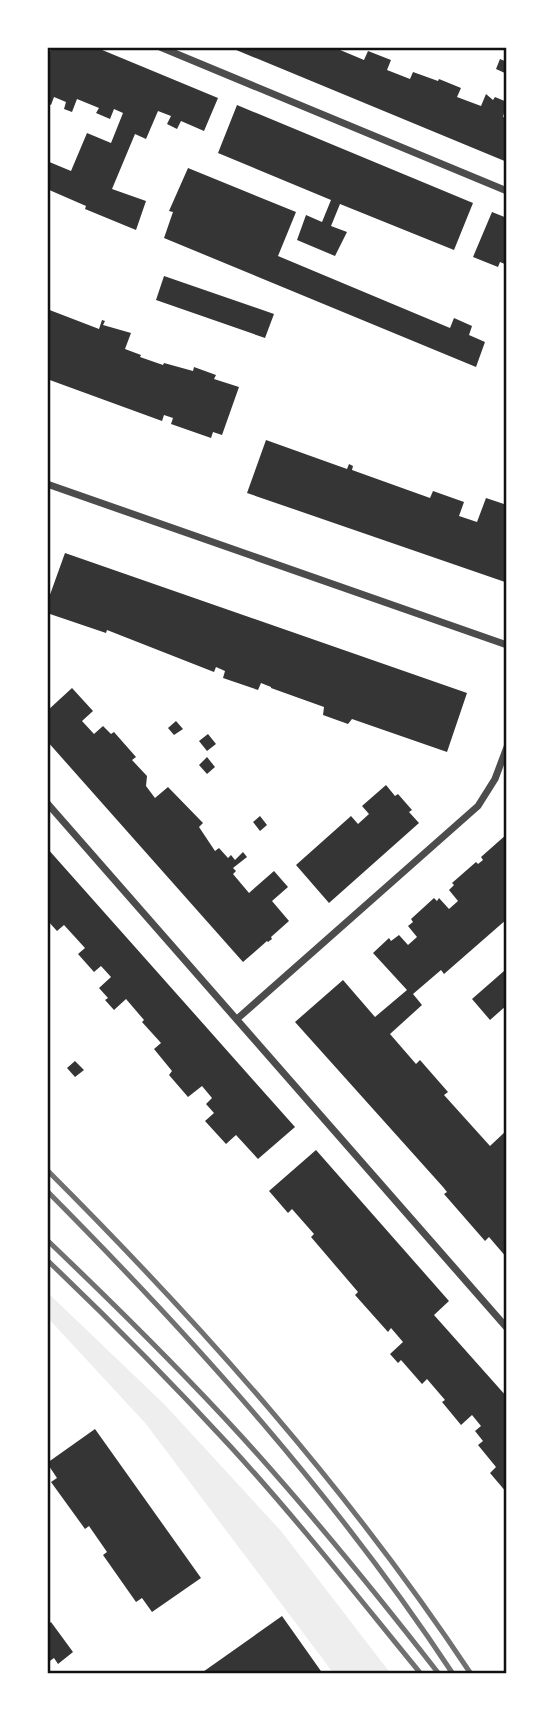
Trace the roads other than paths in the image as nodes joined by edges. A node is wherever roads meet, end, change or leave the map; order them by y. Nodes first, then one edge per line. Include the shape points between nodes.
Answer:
1 (160, 47) edge
2 (507, 191) edge
3 (47, 484) edge
4 (507, 645) edge
5 (507, 747) edge
6 (47, 803) edge
7 (237, 1019) junction
8 (507, 1328) edge

1 - 2 street
3 - 4 street
5 - 7 street via 478,806
6 - 7 street
7 - 8 street

